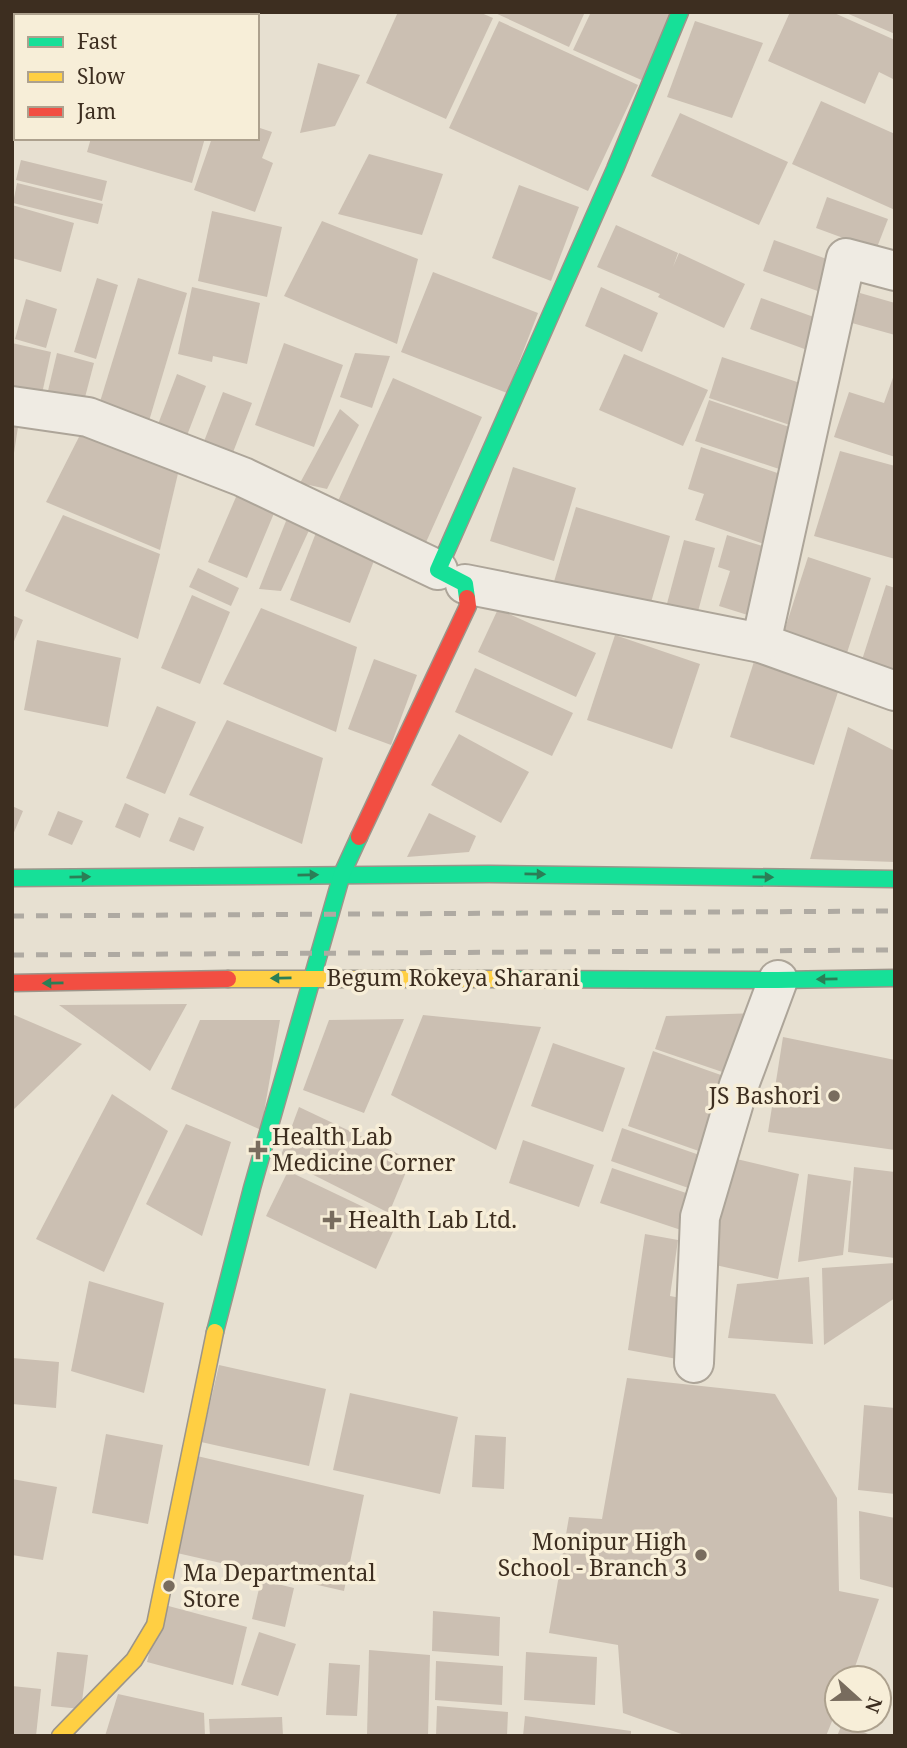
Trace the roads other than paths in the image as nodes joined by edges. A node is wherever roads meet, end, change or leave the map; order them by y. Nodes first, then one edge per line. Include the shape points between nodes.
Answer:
1 (680, 12) edge
2 (895, 271) edge
3 (12, 406) edge
4 (452, 577) junction
5 (761, 643) junction
6 (895, 691) edge
7 (342, 874) junction
8 (12, 878) edge
9 (895, 878) edge
10 (313, 978) junction
11 (895, 978) edge
12 (778, 979) junction
13 (12, 983) edge
14 (694, 1363) dead end
15 (60, 1736) edge

1 - 4 street
2 - 5 street via 846,258
3 - 4 street via 88,417 243,477
4 - 5 street
4 - 7 street via 468,606
5 - 6 street
8 -> 7 street
7 -> 9 street
7 - 10 street
10 - 12 street, Begum Rokeya Sharani
10 -> 13 street, Begum Rokeya Sharani
10 - 15 street via 207,1361 155,1625 134,1660
11 -> 12 street, Begum Rokeya Sharani
12 - 14 street via 739,1084 700,1217

